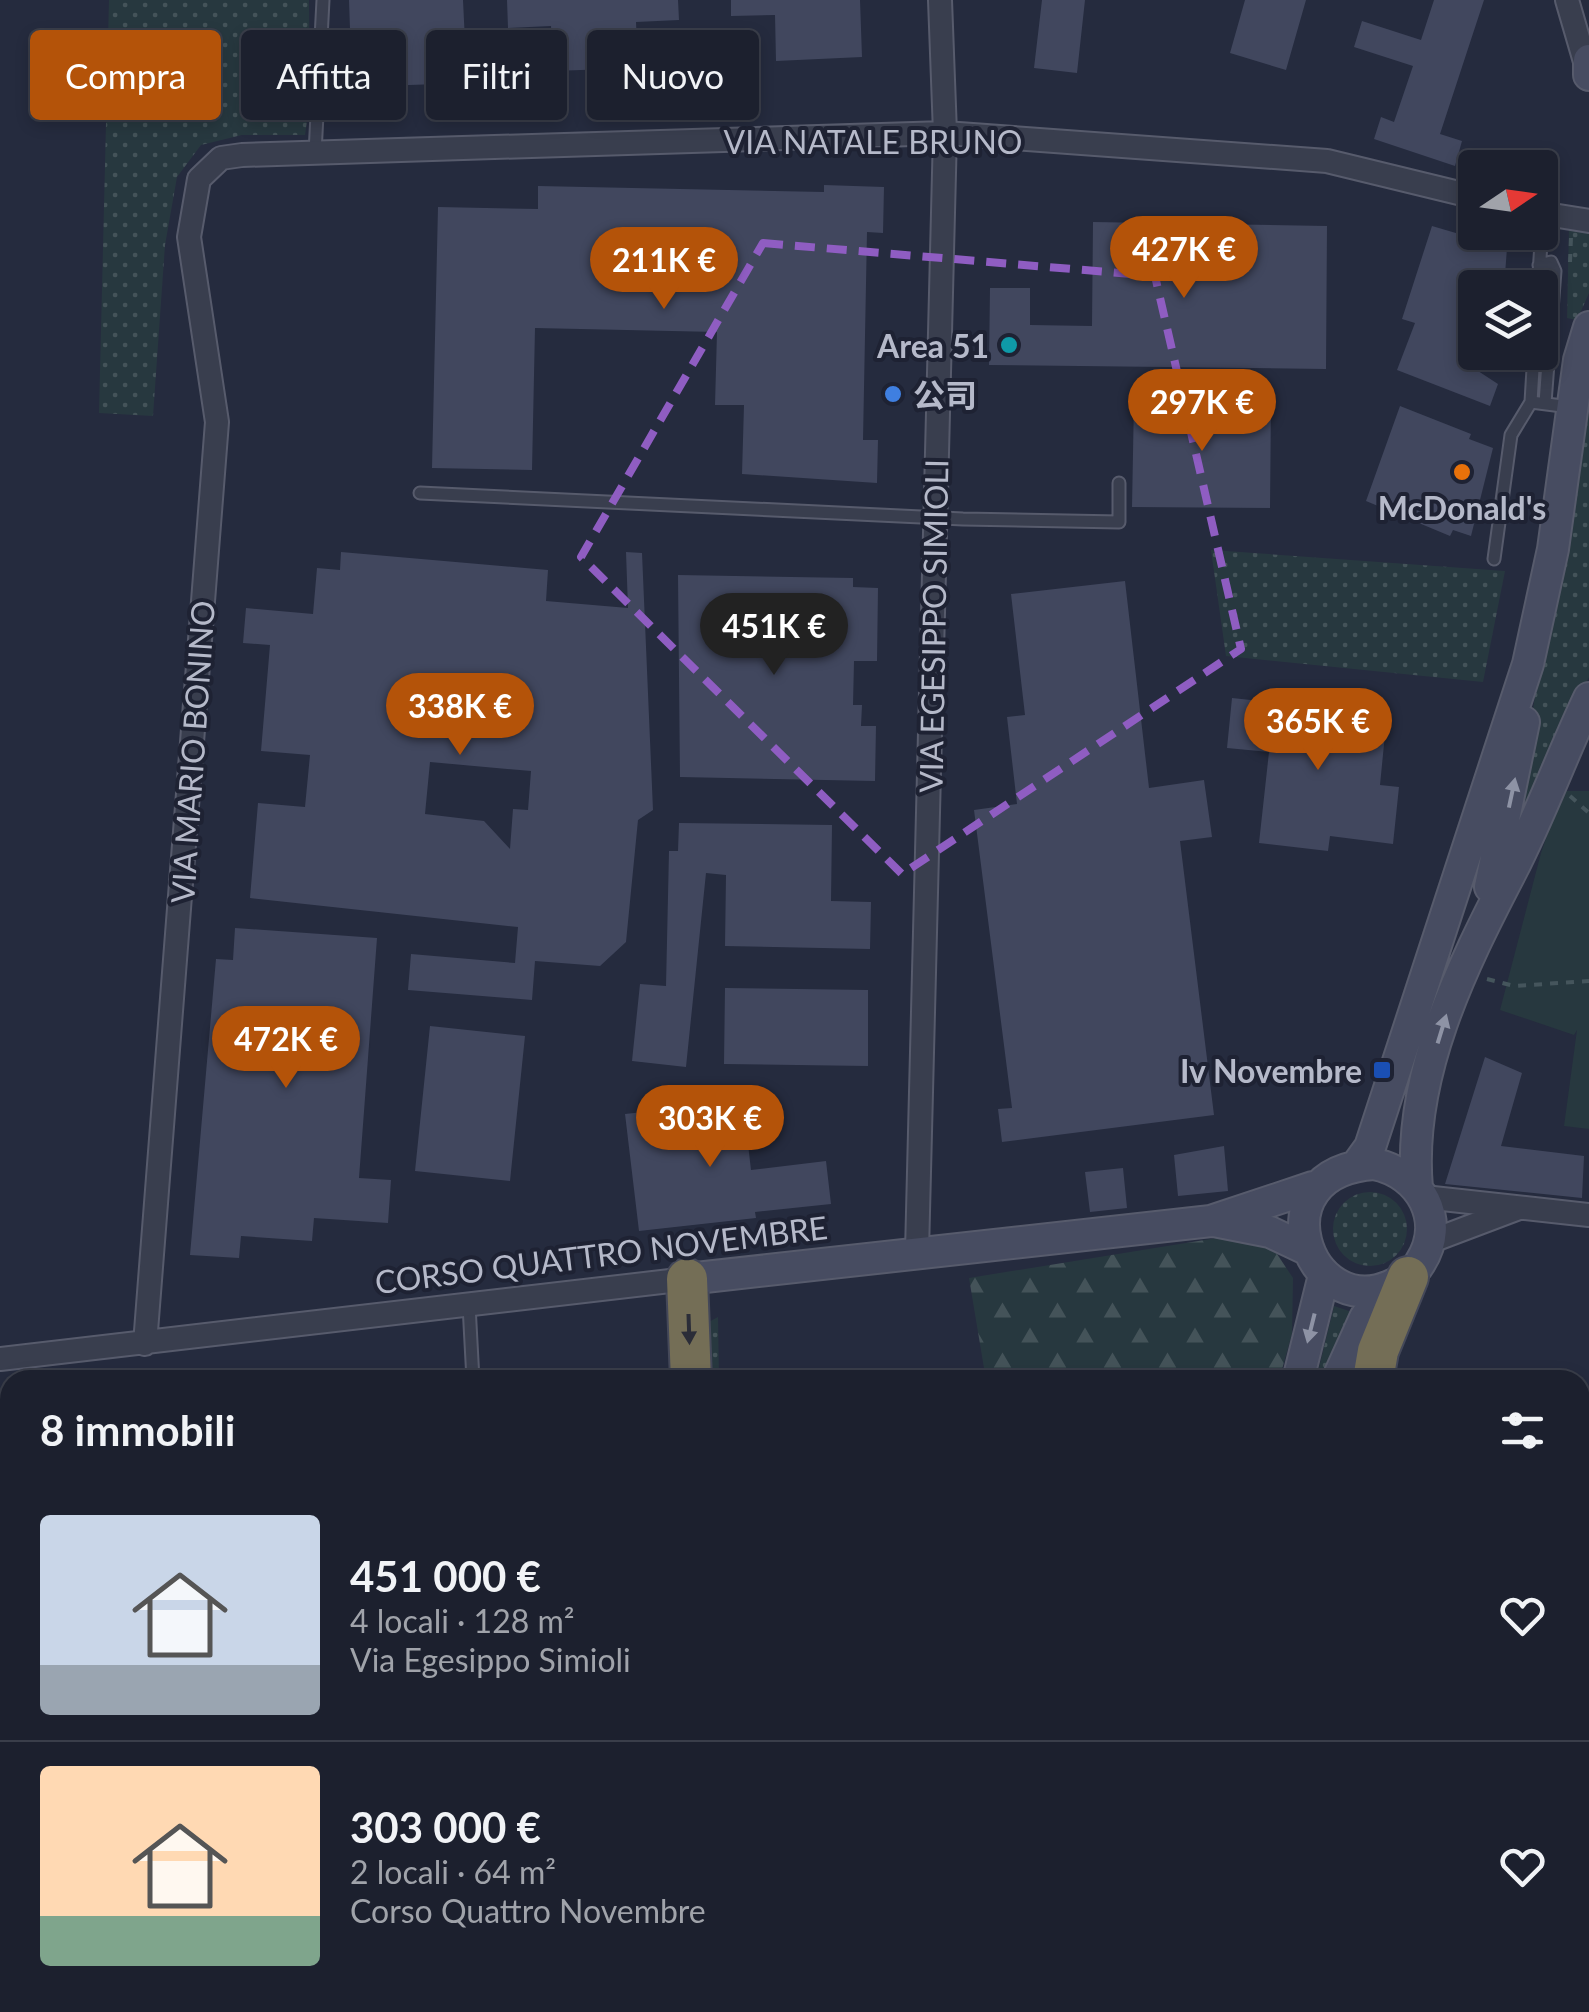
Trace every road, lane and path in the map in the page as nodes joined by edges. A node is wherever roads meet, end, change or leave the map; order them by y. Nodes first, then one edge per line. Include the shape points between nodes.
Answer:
1 (323, 0) edge
2 (940, 0) edge
3 (1567, 0) edge
4 (1589, 60) edge
5 (1589, 73) edge
6 (945, 134) junction
7 (315, 154) junction
8 (208, 166) joint
9 (1458, 193) edge
10 (1558, 216) edge
11 (1589, 221) edge
12 (1540, 250) edge
13 (1539, 265) junction
14 (1539, 270) edge
15 (1589, 327) edge
16 (1533, 370) edge
17 (1531, 402) junction
18 (1560, 405) junction
19 (1120, 483) dead end
20 (420, 493) dead end
21 (936, 518) junction
22 (1494, 559) dead end
23 (1528, 664) junction
24 (1589, 698) edge
25 (1482, 922) junction
26 (1486, 980) dead end
27 (1589, 980) edge
28 (1356, 1166) junction
29 (1313, 1187) junction
30 (1420, 1192) junction
31 (1527, 1206) junction
32 (1589, 1215) edge
33 (1211, 1221) junction
34 (1430, 1242) junction
35 (917, 1252) junction
36 (1316, 1262) junction
37 (687, 1279) junction
38 (1396, 1282) junction
39 (468, 1305) junction
40 (146, 1344) junction
41 (0, 1358) edge
42 (472, 1370) edge
43 (691, 1370) edge
44 (1300, 1370) edge
45 (1342, 1370) edge
46 (1375, 1370) edge

1 - 7 lane
2 - 6 street, VIA EGESIPPO SIMIOLI
3 - 5 street
4 - 5 main road
6 - 7 street, VIA NATALE BRUNO
6 - 9 street, VIA NATALE BRUNO via 1327,161
6 - 21 street, VIA EGESIPPO SIMIOLI
7 - 8 street, VIA NATALE BRUNO via 242,154
8 - 40 street, VIA MARIO BONINO via 193,198 189,237 218,422
10 - 11 street
12 - 13 lane
13 - 14 lane
13 - 18 lane via 1547,260 1556,271
15 - 18 main road
16 - 17 lane
17 - 18 lane
17 - 22 lane via 1511,436
18 - 23 main road via 1553,549
19 - 21 lane via 1119,522
20 - 21 lane
21 - 35 street, VIA EGESIPPO SIMIOLI
25 -> 23 main road via 1514,785
23 - 28 main road via 1370,1146
24 - 25 main road
30 -> 25 main road via 1417,1112
26 - 27 path via 1514,986
28 - 29 main road
28 - 30 main road via 1390,1167
29 - 33 main road, CORSO QUATTRO NOVEMBRE
29 - 36 main road via 1305,1210
30 - 31 street
30 - 34 main road via 1430,1211
31 - 32 street
31 - 34 street
33 - 35 main road, CORSO QUATTRO NOVEMBRE
33 - 36 main road, CORSO QUATTRO NOVEMBRE via 1270,1232
34 - 38 main road
35 - 37 main road, CORSO QUATTRO NOVEMBRE
36 - 38 main road via 1354,1290
36 -> 44 main road
37 - 39 street, CORSO QUATTRO NOVEMBRE
37 -> 43 highway
38 - 45 main road via 1365,1318
38 - 46 highway
39 - 40 street, CORSO QUATTRO NOVEMBRE
39 - 42 lane
40 - 41 street, CORSO QUATTRO NOVEMBRE

